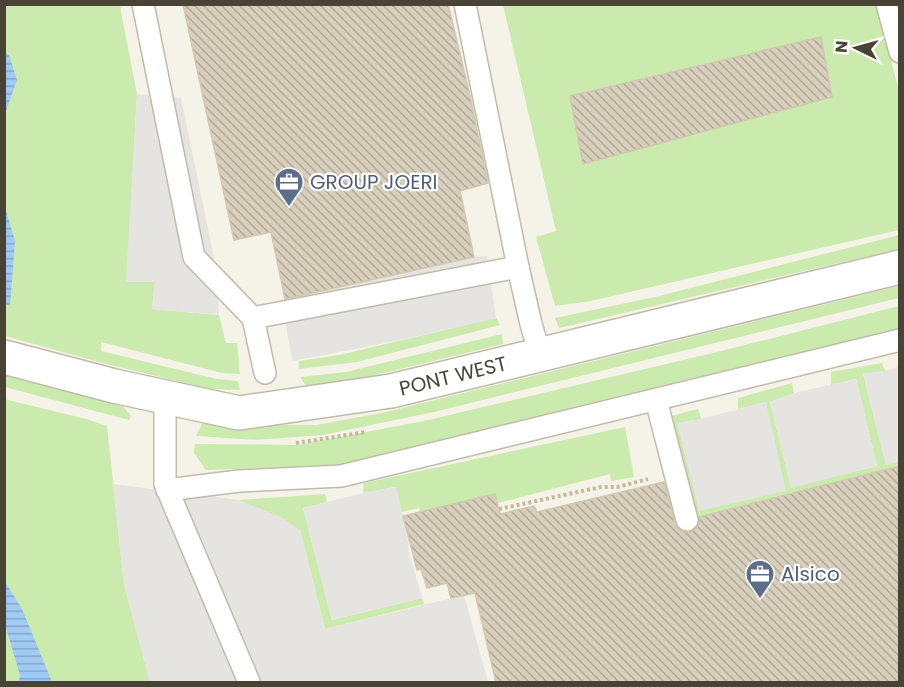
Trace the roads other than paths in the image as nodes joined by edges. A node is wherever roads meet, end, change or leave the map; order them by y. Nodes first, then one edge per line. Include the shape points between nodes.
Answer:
1 (143, 4) edge
2 (465, 4) edge
3 (887, 4) edge
4 (900, 52) edge
5 (518, 267) junction
6 (900, 267) edge
7 (253, 318) junction
8 (900, 340) edge
9 (540, 355) junction
10 (4, 357) edge
11 (265, 373) dead end
12 (165, 397) junction
13 (656, 400) junction
14 (167, 490) junction
15 (687, 520) dead end
16 (249, 682) edge

1 - 7 lane via 194,257
2 - 5 lane
3 - 4 lane
5 - 7 lane
5 - 9 lane
6 - 9 street, PONT WEST
7 - 11 lane
8 - 13 lane
9 - 12 street, PONT WEST via 391,391 239,412
10 - 12 street, PONT WEST
12 - 14 lane
13 - 14 lane via 341,476 239,481
13 - 15 lane
14 - 16 lane

